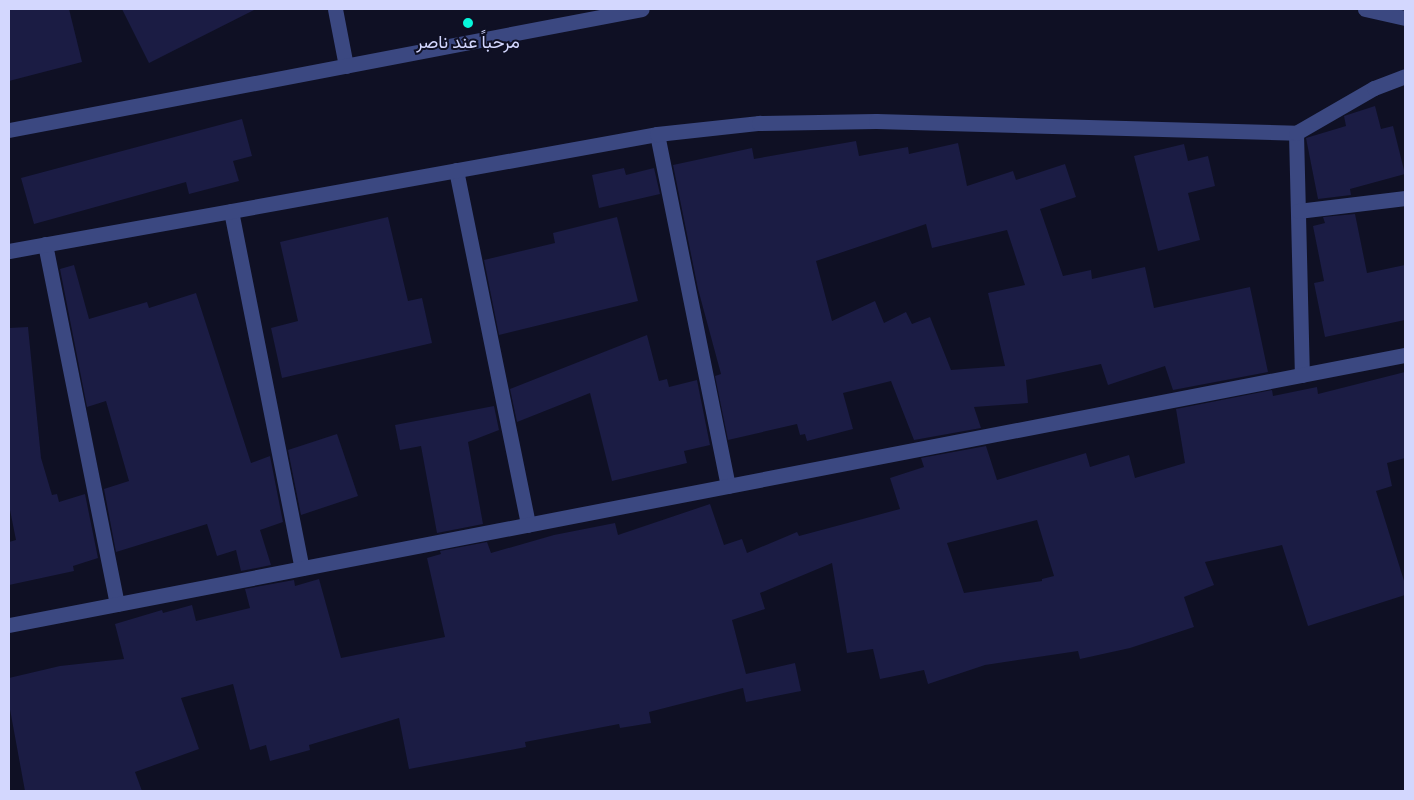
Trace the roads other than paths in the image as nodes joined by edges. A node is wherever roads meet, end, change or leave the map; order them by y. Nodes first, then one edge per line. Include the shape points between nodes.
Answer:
1 (334, 9) edge
2 (642, 9) edge
3 (1365, 9) edge
4 (1405, 18) edge
5 (346, 66) junction
6 (1405, 76) edge
7 (9, 130) edge
8 (1296, 133) junction
9 (658, 134) junction
10 (456, 170) junction
11 (1405, 198) edge
12 (230, 211) junction
13 (1298, 211) junction
14 (45, 244) junction
15 (9, 250) edge
16 (1405, 354) edge
17 (1302, 375) junction
18 (728, 486) junction
19 (528, 525) junction
20 (302, 568) junction
21 (117, 604) junction
22 (9, 625) edge

1 - 5 street
2 - 5 street
3 - 4 street
5 - 7 street
6 - 8 street via 1374,88
8 - 9 street via 876,121 759,123
8 - 13 street
9 - 10 street
9 - 18 street
10 - 12 street
10 - 19 street
11 - 13 street
12 - 14 street
12 - 20 street
13 - 17 street
14 - 15 street
14 - 21 street
16 - 17 street
17 - 18 street
18 - 19 street
19 - 20 street
20 - 21 street
21 - 22 street

